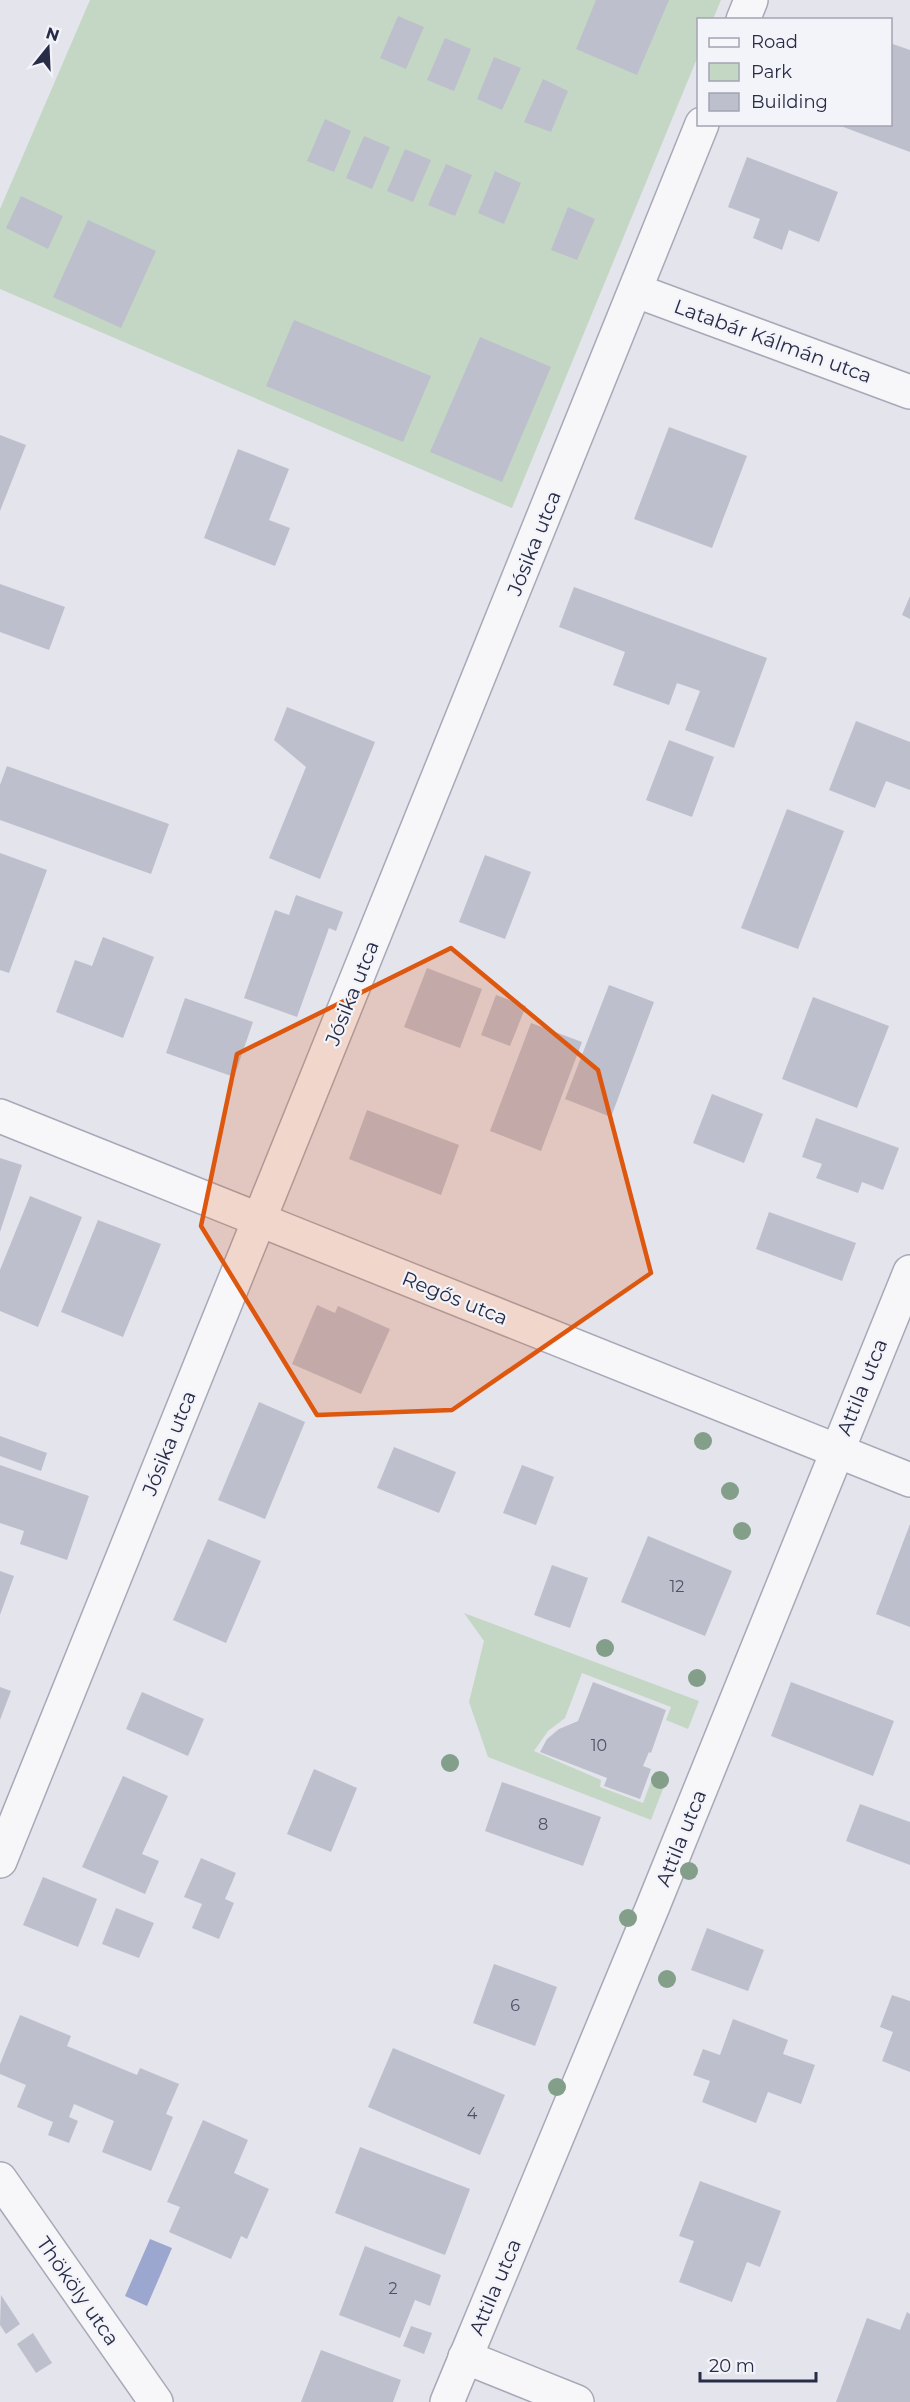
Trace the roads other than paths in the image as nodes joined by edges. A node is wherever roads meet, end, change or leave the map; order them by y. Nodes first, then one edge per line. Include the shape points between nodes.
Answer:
1 (751, 0) edge
2 (744, 18) edge
3 (701, 126) edge
4 (637, 291) junction
5 (910, 392) edge
6 (0, 1116) edge
7 (260, 1219) junction
8 (910, 1272) edge
9 (836, 1451) junction
10 (910, 1480) edge
11 (0, 1861) edge
12 (0, 2179) edge
13 (465, 2357) junction
14 (156, 2402) edge
15 (447, 2402) edge
16 (577, 2402) edge

1 - 2 street
3 - 4 street, Jósika utca
4 - 5 street, Latabár Kálmán utca
4 - 7 street, Jósika utca
6 - 7 street, Regős utca
7 - 9 street, Regős utca
7 - 11 street, Jósika utca
8 - 9 street, Attila utca
9 - 10 street, Regős utca
9 - 13 street, Attila utca via 653,1906
12 - 14 street, Thököly utca
13 - 15 street, Attila utca
13 - 16 street

